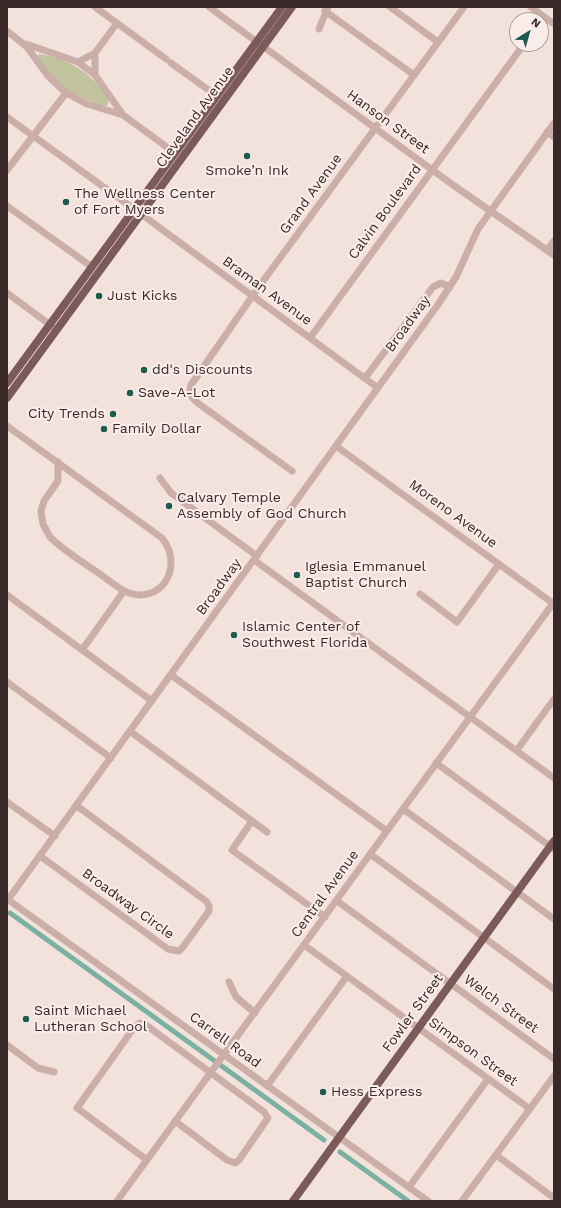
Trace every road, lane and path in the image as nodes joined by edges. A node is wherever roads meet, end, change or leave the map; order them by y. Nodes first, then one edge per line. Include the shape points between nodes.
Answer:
1 (95, 7) edge
2 (209, 7) edge
3 (282, 7) edge
4 (292, 7) edge
5 (390, 7) edge
6 (462, 8) edge
7 (327, 9) edge
8 (117, 23) junction
9 (319, 29) dead end
10 (7, 31) edge
11 (22, 42) junction
12 (438, 42) junction
13 (260, 44) junction
14 (518, 52) edge
15 (94, 53) junction
16 (78, 62) junction
17 (95, 75) junction
18 (414, 75) junction
19 (66, 93) junction
20 (217, 96) junction
21 (113, 101) junction
22 (107, 109) junction
23 (124, 115) junction
24 (7, 117) edge
25 (554, 123) edge
26 (375, 128) junction
27 (547, 132) junction
28 (34, 136) junction
29 (554, 137) edge
30 (175, 153) junction
31 (7, 170) edge
32 (432, 170) junction
33 (7, 206) edge
34 (138, 211) junction
35 (491, 211) junction
36 (554, 241) edge
37 (547, 250) junction
38 (554, 255) edge
39 (92, 267) junction
40 (450, 287) junction
41 (7, 293) edge
42 (253, 296) junction
43 (53, 327) junction
44 (310, 338) junction
45 (365, 378) junction
46 (7, 382) edge
47 (378, 388) junction
48 (7, 398) edge
49 (7, 426) edge
50 (336, 446) junction
51 (58, 462) junction
52 (292, 471) dead end
53 (160, 478) dead end
54 (256, 558) junction
55 (499, 564) junction
56 (124, 591) junction
57 (420, 594) dead end
58 (7, 595) edge
59 (554, 603) edge
60 (82, 650) junction
61 (171, 675) junction
62 (7, 682) edge
63 (554, 699) edge
64 (152, 701) junction
65 (470, 716) junction
66 (131, 732) junction
67 (517, 750) junction
68 (111, 758) junction
69 (436, 763) junction
70 (554, 778) edge
71 (7, 802) edge
72 (77, 806) junction
73 (403, 809) junction
74 (252, 821) junction
75 (387, 831) junction
76 (267, 832) dead end
77 (55, 836) junction
78 (553, 846) edge
79 (370, 854) junction
80 (40, 856) junction
81 (517, 892) junction
82 (7, 900) edge
83 (337, 901) junction
84 (325, 917) junction
85 (554, 919) edge
86 (484, 938) junction
87 (304, 945) junction
88 (347, 976) junction
89 (229, 982) dead end
90 (450, 983) junction
91 (554, 989) edge
92 (255, 1012) junction
93 (418, 1028) junction
94 (7, 1045) edge
95 (222, 1057) junction
96 (554, 1059) edge
97 (212, 1071) junction
98 (54, 1072) dead end
99 (554, 1076) edge
100 (488, 1079) junction
101 (267, 1086) junction
102 (530, 1109) junction
103 (176, 1121) junction
104 (340, 1136) junction
105 (496, 1155) junction
106 (147, 1160) junction
107 (409, 1187) junction
108 (554, 1198) edge
109 (465, 1200) edge
110 (117, 1201) edge
111 (293, 1201) edge
112 (428, 1201) edge

1 - 8 street
2 - 13 street, Hanson Street
3 - 13 main road, Cleveland Avenue
4 - 13 main road, Cleveland Avenue
5 - 12 street
6 - 12 street, Grand Avenue
7 - 9 street
7 - 18 street
8 - 15 street
8 - 20 street
10 - 11 street
11 - 16 street
11 - 19 street via 48,76
12 - 18 street, Grand Avenue
13 - 20 main road, Cleveland Avenue
13 - 26 street, Hanson Street
13 - 34 main road, Cleveland Avenue
14 - 32 street, Calvin Boulevard
15 - 16 street
15 - 17 street
16 - 17 street
17 - 21 street
18 - 26 street, Grand Avenue
19 - 22 street via 87,104
19 - 28 street
20 - 30 main road, Cleveland Avenue
21 - 22 street
21 - 23 street
22 - 23 street
23 - 30 street
24 - 28 street, Braman Avenue
25 - 27 street, Broadway
26 - 32 street, Hanson Street
26 - 42 street, Grand Avenue
27 - 29 street
27 - 35 street, Broadway
28 - 31 street
28 - 34 street, Braman Avenue
30 - 34 main road, Cleveland Avenue via 146,194
32 - 35 street, Hanson Street
32 - 44 street, Calvin Boulevard
33 - 39 street
34 - 39 main road, Cleveland Avenue
34 - 42 street, Braman Avenue
34 - 43 main road, Cleveland Avenue via 130,229
35 - 37 street, Hanson Street
35 - 40 street, Broadway via 474,237
36 - 37 street
37 - 38 street, Hanson Street
39 - 43 main road, Cleveland Avenue
40 - 45 street, Broadway via 441,283 433,287
40 - 47 street, Broadway
41 - 43 street
42 - 44 street, Braman Avenue
42 - 52 street, Grand Avenue via 191,385 190,396
43 - 46 main road, Cleveland Avenue
43 - 48 main road, Cleveland Avenue
44 - 45 street, Braman Avenue
45 - 47 street, Braman Avenue
47 - 50 street, Broadway
49 - 51 street
50 - 54 street, Broadway
50 - 55 street, Moreno Avenue
51 - 56 street via 58,481 42,508 45,529 58,544
51 - 56 street via 158,534 168,547 172,558 167,579 152,592 133,594
53 - 54 street via 171,493
54 - 61 street, Broadway
54 - 65 street
55 - 57 street via 457,622
55 - 59 street, Moreno Avenue
56 - 60 street
58 - 60 street
59 - 65 street, Central Avenue
60 - 64 street
61 - 64 street, Broadway
61 - 75 street
62 - 68 street
63 - 67 street
64 - 66 street, Broadway
65 - 67 street
65 - 69 street, Central Avenue
66 - 68 street, Broadway
66 - 74 street
67 - 70 street
68 - 72 street, Broadway
69 - 73 street, Central Avenue
69 - 78 street
71 - 77 street
72 - 77 street, Broadway
72 - 80 street, Broadway Circle via 206,901 209,911 188,941 179,951 168,949
73 - 75 street, Central Avenue
73 - 81 street
74 - 76 street
74 - 84 street via 232,850
75 - 79 street, Central Avenue
77 - 80 street, Broadway
78 - 81 main road, Fowler Street
79 - 83 street, Central Avenue
79 - 86 street
80 - 82 street, Broadway
81 - 85 street
81 - 86 main road, Fowler Street
82 - 95 street, Carrell Road
83 - 84 street, Central Avenue
83 - 90 street, Welch Street
84 - 87 street, Central Avenue
86 - 90 main road, Fowler Street
86 - 91 street
87 - 88 street, Simpson Street
87 - 92 street, Central Avenue
88 - 93 street, Simpson Street
88 - 101 street
89 - 92 street via 236,997
90 - 93 main road, Fowler Street
90 - 96 street, Welch Street
92 - 95 street, Central Avenue
93 - 100 street, Simpson Street
93 - 104 main road, Fowler Street
94 - 98 street via 38,1068
95 - 97 street, Central Avenue
95 - 101 street, Carrell Road
97 - 103 street, Central Avenue
97 - 103 street via 264,1112 268,1118 266,1124 235,1163 227,1160
97 - 106 street via 143,1024 137,1024 130,1032 77,1108
99 - 102 street
100 - 102 street, Simpson Street
100 - 107 street
101 - 104 street, Carrell Road
102 - 105 street
103 - 106 street, Central Avenue
104 - 107 street, Carrell Road
104 - 111 main road, Fowler Street
105 - 108 street
105 - 109 street
106 - 110 street, Central Avenue
107 - 112 street, Carrell Road

